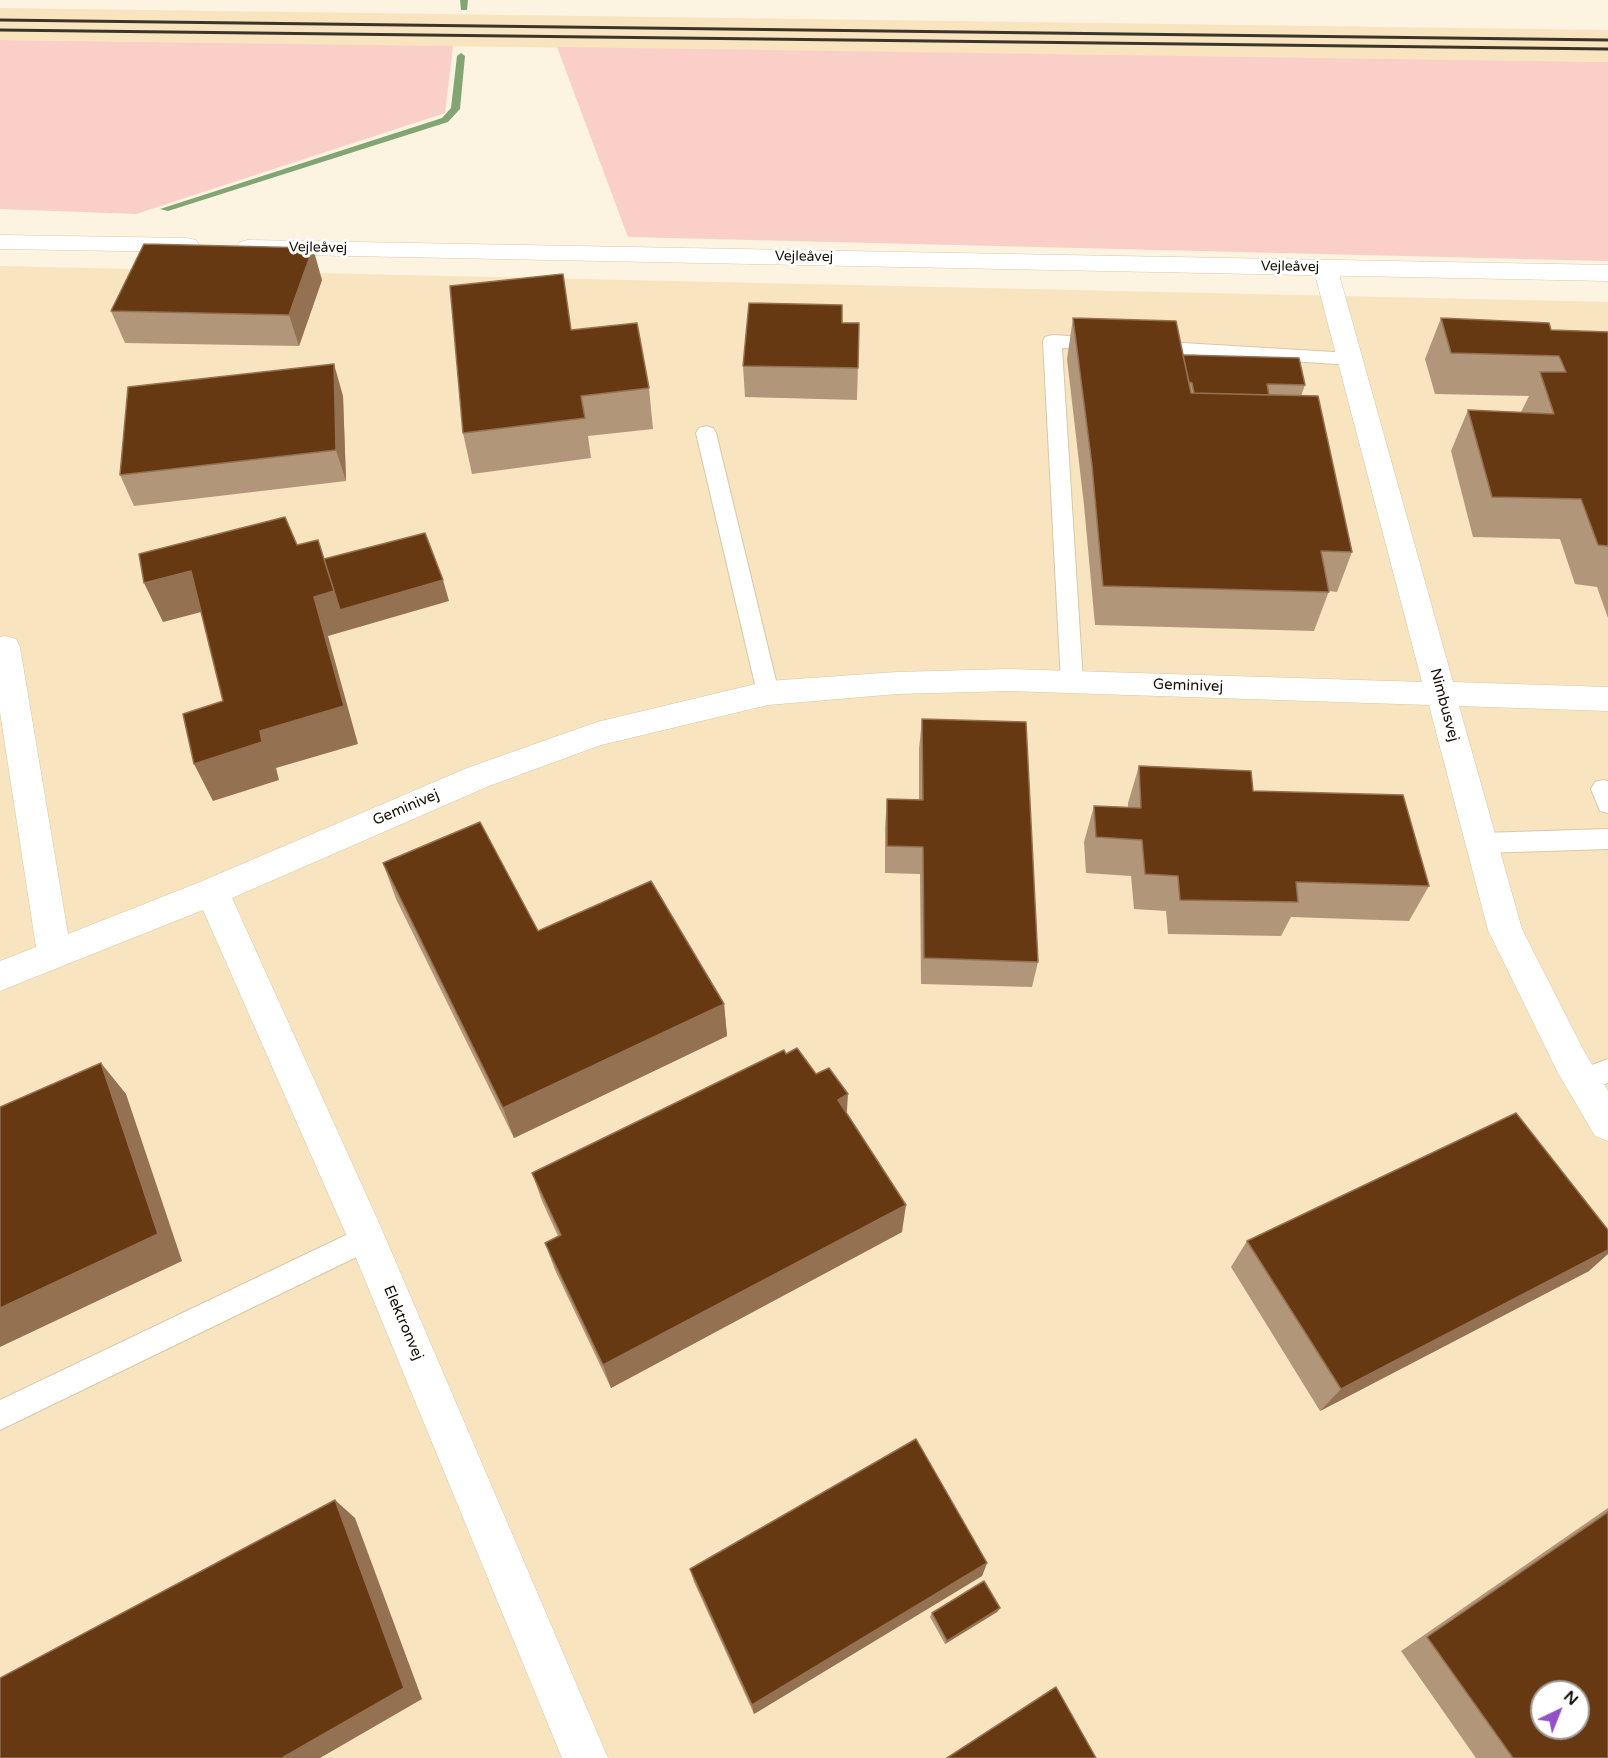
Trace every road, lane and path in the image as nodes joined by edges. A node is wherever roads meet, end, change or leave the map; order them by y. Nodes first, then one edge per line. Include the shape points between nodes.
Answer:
1 (0, 242) edge
2 (1325, 267) junction
3 (1608, 273) edge
4 (1350, 359) junction
5 (706, 433) dead end
6 (5, 647) dead end
7 (1072, 682) junction
8 (768, 693) junction
9 (1442, 695) junction
10 (1608, 699) edge
11 (1608, 839) edge
12 (1482, 843) junction
13 (212, 892) junction
14 (54, 955) junction
15 (0, 976) edge
16 (1595, 1076) edge
17 (1608, 1124) edge
18 (367, 1238) junction
19 (0, 1415) edge
20 (585, 1758) edge

1 - 2 street, Vejleåvej
2 - 3 street, Vejleåvej
2 - 4 street, Nimbusvej
4 - 7 lane via 1052,341
4 - 9 street, Nimbusvej
5 - 8 lane
6 - 14 street
7 - 8 street, Geminivej via 919,683
7 - 9 street, Geminivej
8 - 13 street, Geminivej via 597,734 478,777
9 - 10 street, Geminivej
9 - 12 street, Nimbusvej
11 - 12 lane
12 - 16 street, Nimbusvej via 1505,930
13 - 14 street, Geminivej
13 - 18 street, Elektronvej
14 - 15 street, Geminivej
16 - 17 street, Nimbusvej
18 - 19 lane
18 - 20 street, Elektronvej

